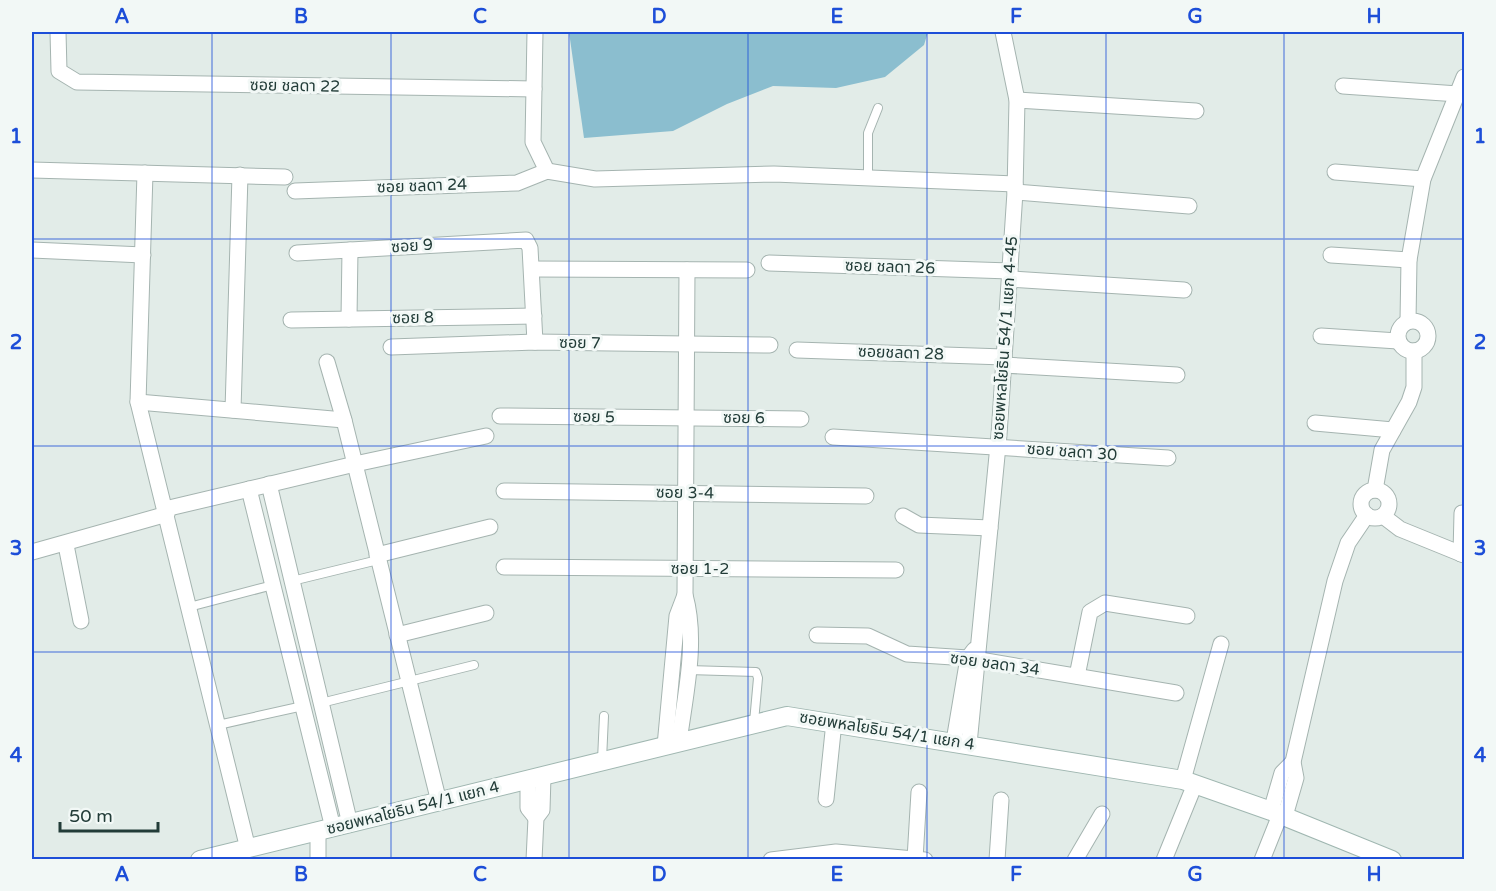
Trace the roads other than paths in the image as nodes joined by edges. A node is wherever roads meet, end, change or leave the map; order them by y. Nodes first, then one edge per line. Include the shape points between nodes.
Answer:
1 (58, 32) edge
2 (535, 32) edge
3 (1003, 32) edge
4 (1464, 77) edge
5 (1343, 86) dead end
6 (534, 89) junction
7 (1458, 94) junction
8 (1017, 100) junction
9 (878, 108) dead end
10 (1196, 111) dead end
11 (32, 170) edge
12 (546, 171) junction
13 (145, 172) junction
14 (1335, 172) dead end
15 (240, 175) junction
16 (285, 177) dead end
17 (868, 178) junction
18 (1423, 178) junction
19 (1015, 188) junction
20 (295, 191) dead end
21 (1189, 206) dead end
22 (32, 250) edge
23 (350, 250) junction
24 (297, 253) dead end
25 (143, 255) junction
26 (1331, 255) dead end
27 (1409, 260) junction
28 (769, 263) dead end
29 (532, 269) junction
30 (687, 270) junction
31 (747, 270) dead end
32 (1010, 275) junction
33 (1184, 290) dead end
34 (534, 316) junction
35 (349, 319) junction
36 (291, 320) dead end
37 (1408, 321) junction
38 (1321, 336) dead end
39 (1398, 341) junction
40 (535, 342) junction
41 (688, 344) junction
42 (770, 345) dead end
43 (391, 347) dead end
44 (797, 350) dead end
45 (1414, 351) junction
46 (1003, 361) junction
47 (327, 362) dead end
48 (1177, 375) dead end
49 (138, 402) junction
50 (233, 410) junction
51 (500, 416) dead end
52 (688, 417) junction
53 (801, 419) dead end
54 (344, 420) junction
55 (1315, 423) dead end
56 (1393, 430) junction
57 (486, 436) dead end
58 (833, 437) dead end
59 (998, 446) junction
60 (1168, 458) dead end
61 (355, 464) junction
62 (269, 484) junction
63 (249, 489) junction
64 (1375, 490) junction
65 (504, 491) dead end
66 (686, 493) junction
67 (866, 496) dead end
68 (166, 512) junction
69 (1462, 513) dead end
70 (1375, 515) junction
71 (903, 516) dead end
72 (490, 527) dead end
73 (990, 528) junction
74 (66, 545) junction
75 (32, 552) edge
76 (1463, 554) edge
77 (378, 557) junction
78 (504, 567) dead end
79 (685, 569) junction
80 (896, 570) dead end
81 (292, 581) junction
82 (273, 585) junction
83 (685, 595) junction
84 (189, 608) junction
85 (486, 613) dead end
86 (1187, 616) dead end
87 (81, 621) dead end
88 (397, 635) junction
89 (817, 636) dead end
90 (1221, 644) dead end
91 (308, 648) junction
92 (290, 652) junction
93 (974, 654) junction
94 (474, 665) dead end
95 (688, 670) junction
96 (1077, 676) junction
97 (408, 682) junction
98 (1176, 693) dead end
99 (321, 703) junction
100 (303, 706) junction
101 (604, 716) dead end
102 (834, 722) junction
103 (754, 724) junction
104 (218, 725) junction
105 (961, 743) junction
106 (672, 744) junction
107 (602, 761) junction
108 (535, 778) junction
109 (1189, 782) junction
110 (340, 786) junction
111 (323, 790) junction
112 (919, 792) dead end
113 (826, 798) dead end
114 (1001, 800) dead end
115 (439, 802) junction
116 (1102, 814) dead end
117 (1279, 814) junction
118 (334, 828) junction
119 (248, 849) junction
120 (1363, 854) edge
121 (836, 856) edge
122 (777, 859) edge
123 (915, 859) edge
124 (200, 860) edge
125 (318, 860) edge
126 (534, 860) edge
127 (925, 860) edge
128 (997, 860) edge
129 (1075, 860) edge
130 (1164, 860) edge
131 (1262, 860) edge
132 (1392, 860) edge

1 - 6 street, ซอย ชลดา 22 via 59,71 82,83
2 - 6 street
3 - 8 street, ซอยพหลโยธิน 54/1 แยก 4-45
4 - 7 street
5 - 7 street
6 - 12 street via 533,142
7 - 18 street
8 - 10 street
8 - 19 street, ซอยพหลโยธิน 54/1 แยก 4-45
9 - 17 lane via 868,133
11 - 13 street
12 - 17 street via 595,179 774,174
12 - 20 street, ซอย ชลดา 24 via 517,183
13 - 15 street
13 - 25 street
14 - 18 street
15 - 16 street
15 - 50 street
17 - 19 street
18 - 27 street
19 - 21 street
19 - 32 street, ซอยพหลโยธิน 54/1 แยก 4-45
22 - 25 street
23 - 24 street, ซอย 9
23 - 29 street, ซอย 9 via 526,240
23 - 35 street
25 - 49 street
26 - 27 street
27 - 37 street
28 - 32 street, ซอย ชลดา 26
29 - 30 street
29 - 34 street
30 - 31 street
30 - 41 street
32 - 33 street, ซอย ชลดา 26
32 - 46 street, ซอยพหลโยธิน 54/1 แยก 4-45
34 - 35 street, ซอย 8
34 - 40 street
35 - 36 street, ซอย 8
37 - 39 street via 1399,329
37 - 45 street via 1421,323 1428,333 1425,346
38 - 39 street
39 - 45 street via 1404,349
40 - 41 street, ซอย 7
40 - 43 street, ซอย 7
41 - 42 street, ซอย 7
41 - 52 street
44 - 46 street, ซอยชลดา 28
45 - 56 street via 1414,387
46 - 48 street, ซอยชลดา 28
46 - 59 street, ซอยพหลโยธิน 54/1 แยก 4-45
47 - 54 street
49 - 50 street
49 - 68 street
50 - 54 street
51 - 52 street, ซอย 5
52 - 53 street, ซอย 6
52 - 66 street
54 - 61 street
55 - 56 street
56 - 64 street via 1378,463
57 - 61 street
58 - 59 street, ซอย ชลดา 30
59 - 60 street, ซอย ชลดา 30
59 - 73 street, ซอยพหลโยธิน 54/1 แยก 4-45
61 - 62 street
61 - 77 street
62 - 63 street
62 - 81 street
63 - 68 street
63 - 82 street
64 - 70 street via 1363,498 1362,507
64 - 70 street via 1388,500 1388,509
65 - 66 street, ซอย 3-4
66 - 67 street, ซอย 3-4
66 - 79 street
68 - 74 street
68 - 84 street
69 - 76 street
70 - 76 street
70 - 117 street via 1348,543 1335,581 1293,762 1282,773
71 - 73 street via 919,525
72 - 77 street
73 - 93 street, ซอยพหลโยธิน 54/1 แยก 4-45
74 - 75 street
74 - 87 street
77 - 81 lane
77 - 88 street
78 - 79 street, ซอย 1-2
79 - 80 street, ซอย 1-2
79 - 83 street
81 - 91 street
82 - 84 lane
82 - 92 street
83 - 95 street via 690,614
83 - 106 street via 677,616
84 - 104 street
85 - 88 street
86 - 96 street via 1105,603 1096,606 1090,612
88 - 97 street
89 - 93 street, ซอย ชลดา 34 via 868,636 907,654
90 - 109 street
91 - 92 street
91 - 99 street
92 - 100 street
93 - 96 street, ซอย ชลดา 34
93 - 105 street, ซอยพหลโยธิน 54/1 แยก 4-45
94 - 97 lane
95 - 103 lane via 756,672
95 - 106 street
96 - 98 street, ซอย ชลดา 34
97 - 99 lane
97 - 115 street
99 - 110 street
100 - 104 lane
100 - 111 street
101 - 107 lane
102 - 103 street, ซอยพหลโยธิน 54/1 แยก 4 via 787,716
102 - 105 street, ซอยพหลโยธิน 54/1 แยก 4
102 - 113 street
103 - 106 street, ซอยพหลโยธิน 54/1 แยก 4
104 - 119 street
105 - 109 street, ซอยพหลโยธิน 54/1 แยก 4
106 - 107 street, ซอยพหลโยธิน 54/1 แยก 4
107 - 108 street, ซอยพหลโยธิน 54/1 แยก 4
108 - 115 street, ซอยพหลโยธิน 54/1 แยก 4
108 - 126 street via 528,808 536,818
109 - 117 street, ซอยพหลโยธิน 54/1 แยก 4
109 - 130 street
110 - 111 street
110 - 118 street
111 - 118 street
112 - 123 street
114 - 128 street
115 - 118 street, ซอยพหลโยธิน 54/1 แยก 4
116 - 129 street
117 - 120 street, ซอยพหลโยธิน 54/1 แยก 4
117 - 131 street
118 - 119 street, ซอยพหลโยธิน 54/1 แยก 4
118 - 125 street
119 - 124 street, ซอยพหลโยธิน 54/1 แยก 4
120 - 132 street, ซอยพหลโยธิน 54/1 แยก 4
121 - 122 street
121 - 123 street
123 - 127 street

